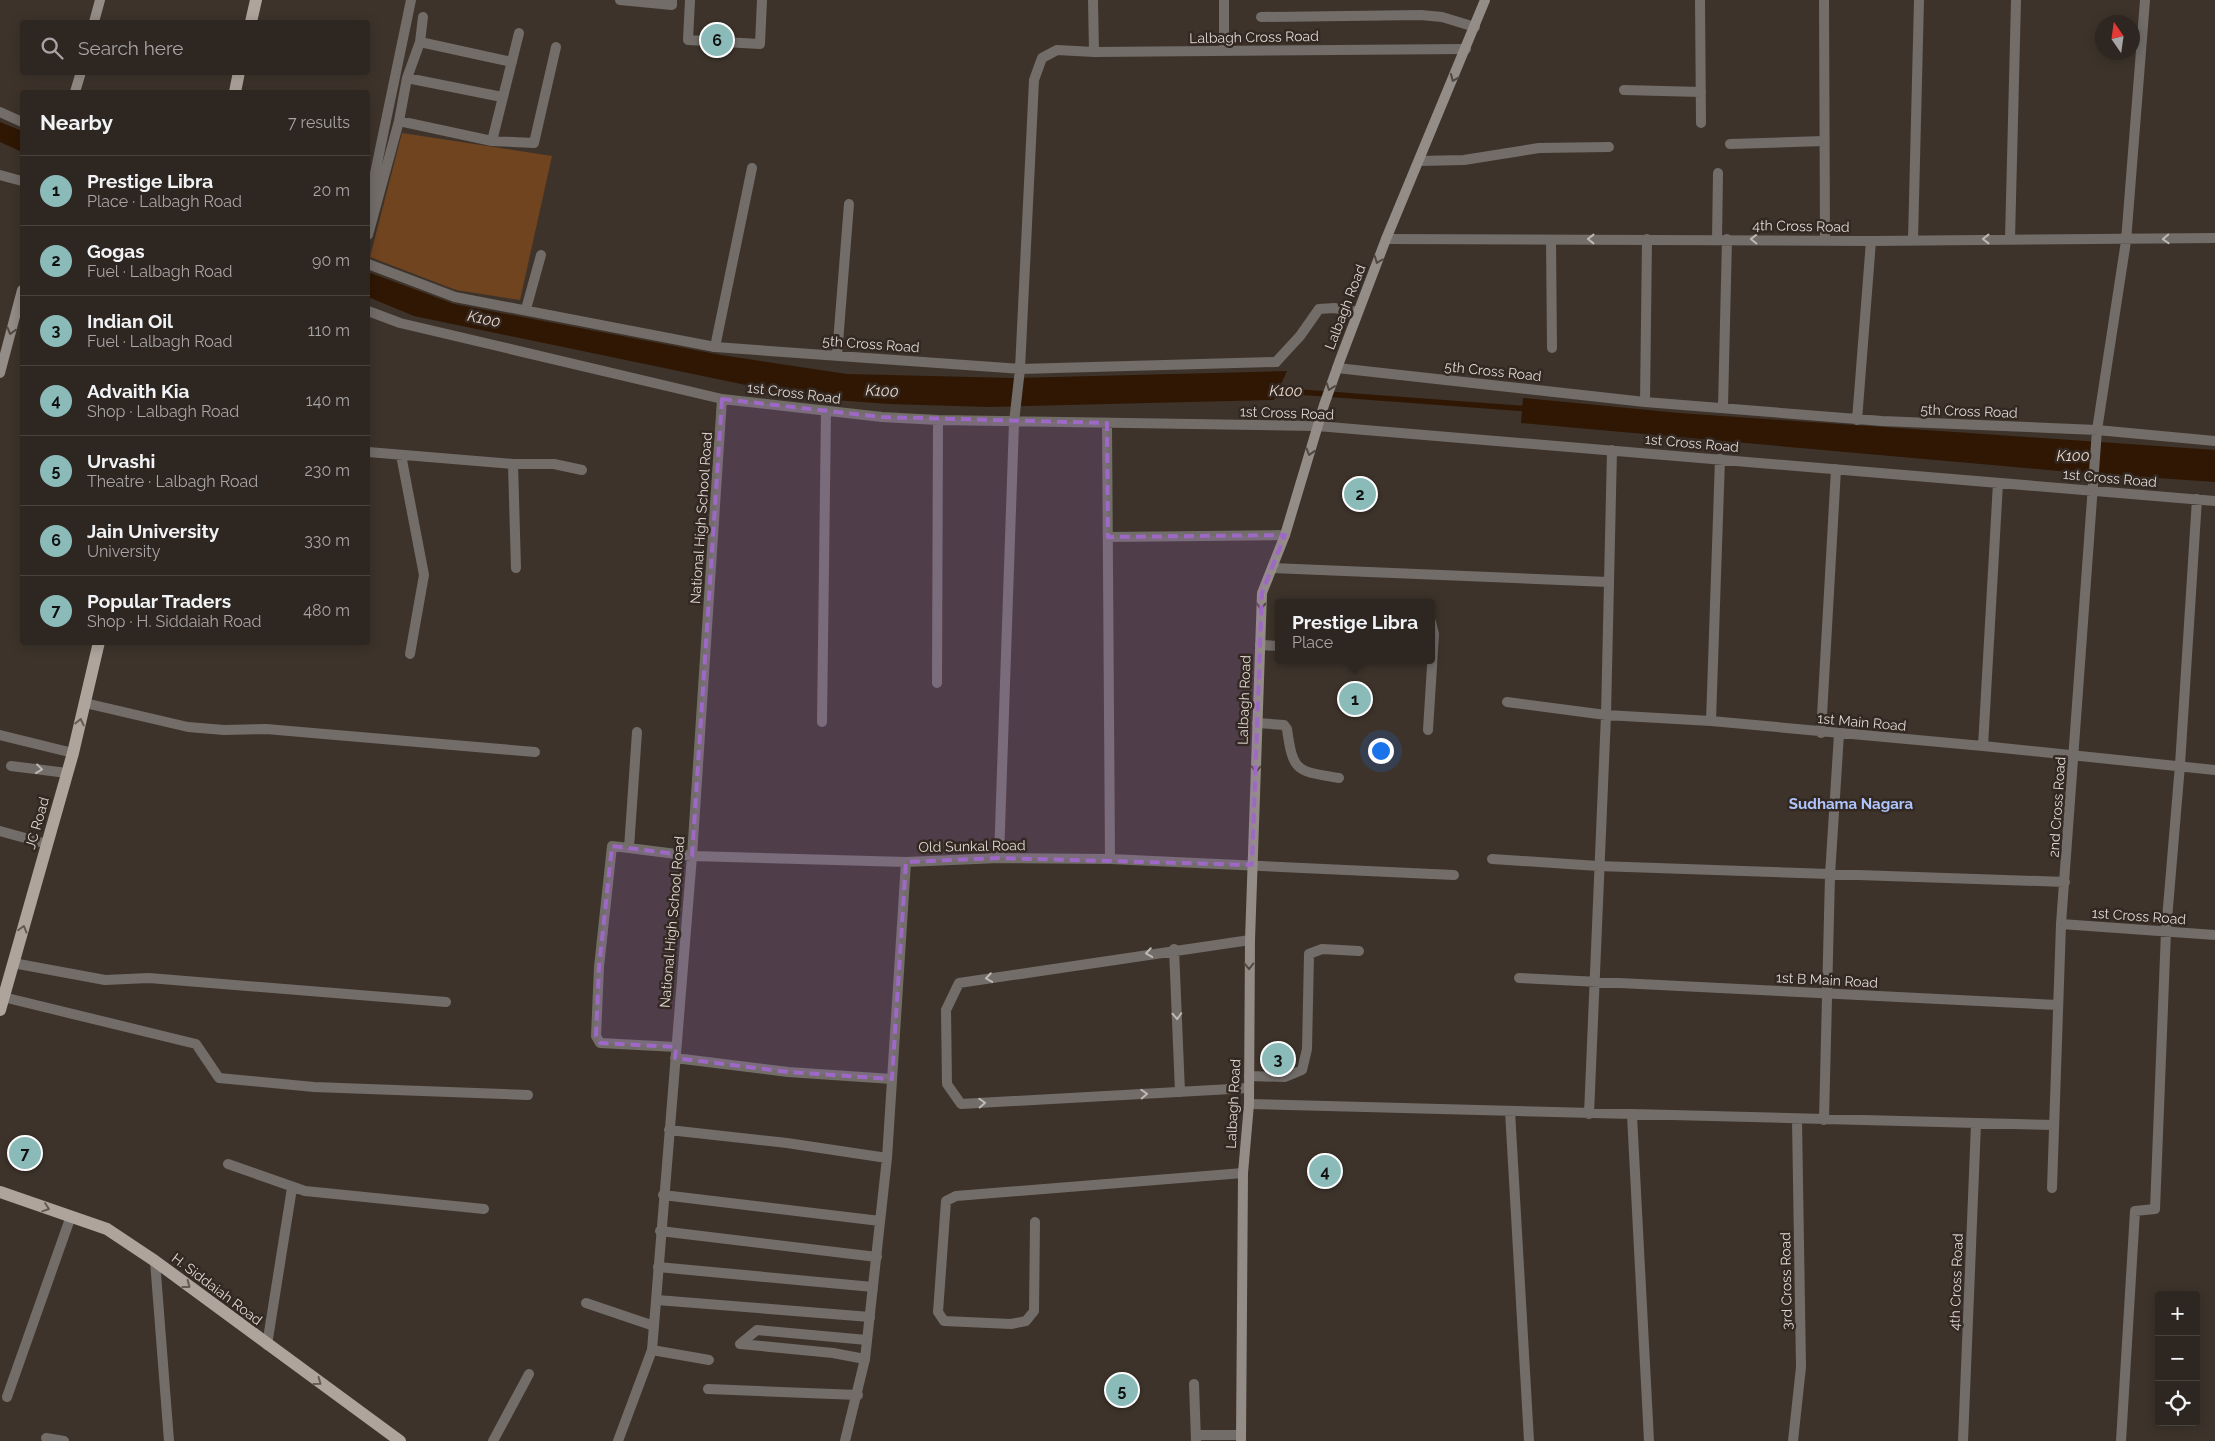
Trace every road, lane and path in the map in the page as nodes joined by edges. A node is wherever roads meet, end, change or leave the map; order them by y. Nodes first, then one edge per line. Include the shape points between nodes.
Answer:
1 (100, 0) edge
2 (256, 0) edge
3 (411, 0) edge
4 (620, 0) edge
5 (672, 0) edge
6 (690, 0) edge
7 (762, 0) edge
8 (1093, 0) edge
9 (1224, 0) edge
10 (1485, 0) edge
11 (1700, 0) edge
12 (1824, 0) edge
13 (1918, 0) edge
14 (2016, 0) edge
15 (2145, 0) edge
16 (423, 17) dead end
17 (1261, 17) dead end
18 (95, 20) edge
19 (251, 20) edge
20 (1475, 27) junction
21 (519, 33) dead end
22 (420, 42) junction
23 (556, 47) dead end
24 (1466, 49) junction
25 (1224, 51) junction
26 (1094, 52) junction
27 (512, 62) junction
28 (80, 75) edge
29 (238, 75) edge
30 (407, 78) junction
31 (76, 90) edge
32 (235, 90) edge
33 (1624, 90) dead end
34 (1701, 92) junction
35 (502, 97) junction
36 (0, 112) edge
37 (20, 121) edge
38 (399, 121) junction
39 (1701, 123) dead end
40 (492, 141) junction
41 (1824, 141) junction
42 (1730, 144) dead end
43 (1609, 147) dead end
44 (1419, 161) junction
45 (752, 168) dead end
46 (1718, 173) dead end
47 (0, 175) edge
48 (20, 180) edge
49 (370, 197) edge
50 (849, 204) dead end
51 (370, 228) edge
52 (1386, 238) junction
53 (2215, 238) edge
54 (1647, 239) junction
55 (1722, 239) junction
56 (2010, 239) junction
57 (1551, 240) junction
58 (1825, 240) junction
59 (1913, 240) junction
60 (2126, 240) junction
61 (1871, 241) junction
62 (541, 255) dead end
63 (370, 265) edge
64 (20, 296) edge
65 (526, 309) junction
66 (370, 312) edge
67 (1358, 312) junction
68 (715, 347) junction
69 (1552, 348) dead end
70 (3, 349) edge
71 (837, 356) junction
72 (1337, 368) junction
73 (1020, 372) junction
74 (0, 373) edge
75 (722, 399) junction
76 (1645, 402) junction
77 (1723, 407) junction
78 (826, 411) junction
79 (938, 420) junction
80 (1856, 420) junction
81 (1014, 422) junction
82 (1107, 424) junction
83 (1317, 426) junction
84 (2096, 433) junction
85 (2215, 442) edge
86 (1612, 450) junction
87 (370, 452) edge
88 (402, 455) junction
89 (1720, 460) junction
90 (513, 464) junction
91 (1836, 469) junction
92 (582, 470) dead end
93 (1998, 483) junction
94 (2093, 491) junction
95 (2197, 499) junction
96 (2215, 501) edge
97 (1285, 535) junction
98 (1108, 536) junction
99 (516, 568) dead end
100 (1272, 568) junction
101 (1608, 582) junction
102 (98, 645) edge
103 (1260, 645) junction
104 (1275, 646) edge
105 (410, 654) dead end
106 (1432, 664) edge
107 (937, 683) dead end
108 (1507, 702) dead end
109 (85, 703) junction
110 (1606, 715) junction
111 (1712, 721) junction
112 (822, 722) dead end
113 (1257, 723) junction
114 (1428, 730) dead end
115 (636, 732) dead end
116 (1821, 732) junction
117 (1838, 734) junction
118 (0, 735) edge
119 (1983, 746) junction
120 (535, 752) dead end
121 (73, 753) junction
122 (2075, 755) junction
123 (2180, 765) junction
124 (11, 766) dead end
125 (2215, 770) edge
126 (67, 773) junction
127 (1339, 778) dead end
128 (0, 832) edge
129 (47, 844) junction
130 (629, 848) junction
131 (692, 856) junction
132 (999, 858) junction
133 (1110, 859) junction
134 (1492, 859) dead end
135 (906, 862) junction
136 (1252, 865) junction
137 (1598, 866) junction
138 (1454, 875) dead end
139 (1830, 875) junction
140 (2065, 882) junction
141 (2061, 924) junction
142 (2166, 931) junction
143 (2215, 935) edge
144 (1250, 940) junction
145 (1174, 949) junction
146 (1359, 951) dead end
147 (13, 964) junction
148 (1519, 978) dead end
149 (1595, 983) junction
150 (1826, 993) junction
151 (446, 1002) dead end
152 (2, 1004) edge
153 (2058, 1005) junction
154 (675, 1053) junction
155 (1249, 1076) junction
156 (892, 1079) junction
157 (1249, 1088) junction
158 (1180, 1092) junction
159 (528, 1096) dead end
160 (1249, 1104) junction
161 (1510, 1111) junction
162 (1589, 1114) junction
163 (1632, 1115) junction
164 (1796, 1120) junction
165 (1824, 1120) junction
166 (1976, 1124) junction
167 (2054, 1125) junction
168 (669, 1130) junction
169 (887, 1158) junction
170 (228, 1164) dead end
171 (1243, 1173) junction
172 (292, 1188) junction
173 (2052, 1188) dead end
174 (0, 1192) edge
175 (663, 1196) junction
176 (484, 1209) dead end
177 (71, 1216) junction
178 (880, 1221) junction
179 (1035, 1222) dead end
180 (660, 1232) junction
181 (876, 1257) junction
182 (155, 1261) junction
183 (658, 1267) junction
184 (873, 1287) junction
185 (656, 1300) junction
186 (586, 1303) dead end
187 (870, 1317) junction
188 (654, 1326) junction
189 (867, 1340) junction
190 (267, 1345) junction
191 (652, 1350) junction
192 (865, 1359) junction
193 (709, 1360) dead end
194 (529, 1374) dead end
195 (1194, 1384) dead end
196 (708, 1389) dead end
197 (858, 1395) junction
198 (7, 1397) dead end
199 (46, 1438) dead end
200 (1196, 1438) edge
201 (1241, 1438) edge
202 (64, 1441) edge
203 (169, 1441) edge
204 (400, 1441) edge
205 (492, 1441) edge
206 (618, 1441) edge
207 (845, 1441) edge
208 (1529, 1441) edge
209 (1649, 1441) edge
210 (1793, 1441) edge
211 (1964, 1441) edge
212 (2121, 1441) edge

1 - 18 main road
2 - 19 main road
3 - 49 street
4 - 5 street via 672,5
6 - 7 street via 688,40 760,44
8 - 26 street
9 - 25 street
10 - 20 main road, Lalbagh Road
11 - 34 street
12 - 41 street
13 - 59 street
14 - 56 street
15 - 60 street, 2nd Cross Road
16 - 22 street
17 - 20 street via 1422,15
20 - 24 main road, Lalbagh Road
21 - 27 street
22 - 27 street
22 - 30 street
23 - 40 street via 534,143
24 - 25 street, Lalbagh Cross Road
24 -> 44 main road, Lalbagh Road
25 - 26 street, Lalbagh Cross Road
26 - 73 street, Lalbagh Cross Road via 1057,50 1042,58 1034,80
27 - 35 street
28 - 31 main road
29 - 32 main road
30 - 35 street
30 - 38 street
33 - 34 street
34 - 39 street
35 - 40 street
36 - 37 street
38 - 40 street
38 - 51 street
41 - 42 street
41 - 58 street
43 - 44 street via 1539,148 1464,160
44 - 52 main road, Lalbagh Road
45 - 68 street
46 - 55 street
47 - 48 street
50 - 71 street
52 - 57 street, 4th Cross Road
52 -> 67 main road, Lalbagh Road
53 -> 60 street, 4th Cross Road
54 - 55 street, 4th Cross Road
54 -> 57 street, 4th Cross Road
54 - 76 street
58 -> 55 street, 4th Cross Road
55 - 77 street
56 -> 59 street, 4th Cross Road
56 - 60 street, 4th Cross Road
57 - 69 street
58 - 61 street, 4th Cross Road
59 - 61 street, 4th Cross Road
60 - 84 street, 2nd Cross Road
61 - 80 street
62 - 65 street
63 - 65 street, 5th Cross Road via 455,297
64 -> 70 main road
65 - 68 street, 5th Cross Road
66 - 75 street, 1st Cross Road via 400,323
67 - 72 main road, Lalbagh Road
67 - 73 street, 5th Cross Road via 1319,309 1276,362
68 - 71 street, 5th Cross Road
70 - 74 main road
71 - 73 street, 5th Cross Road
72 - 76 street, 5th Cross Road
72 -> 83 main road, Lalbagh Road
73 - 81 street, Lalbagh Cross Road
75 - 78 street, 1st Cross Road
75 - 131 street, National High School Road
76 - 77 street, 5th Cross Road
77 - 80 street, 5th Cross Road
78 - 79 street, 1st Cross Road
78 - 112 street
79 - 81 street, 1st Cross Road
79 - 107 street
80 - 84 street, 5th Cross Road
81 - 82 street, 1st Cross Road
81 - 132 street, Lalbagh Cross Road
82 - 83 street, 1st Cross Road
82 - 98 street
83 - 86 street, 1st Cross Road
83 -> 97 main road, Lalbagh Road
84 - 85 street, 5th Cross Road
84 - 94 street, 2nd Cross Road
86 - 89 street, 1st Cross Road
86 - 101 street
87 - 88 street
88 - 90 street
88 - 105 street via 424,575
89 - 91 street, 1st Cross Road
89 - 111 street
90 - 92 street via 554,464
90 - 99 street
91 - 93 street, 1st Cross Road
91 - 116 street
93 - 94 street, 1st Cross Road
93 - 119 street
94 - 95 street, 1st Cross Road
94 - 122 street, 2nd Cross Road
95 - 96 street, 1st Cross Road
95 - 123 street
97 - 98 street
97 - 100 main road, Lalbagh Road
98 - 133 street
100 - 101 street
100 -> 103 main road, Lalbagh Road via 1262,593
101 - 110 street
102 - 109 main road, JC Road
103 - 104 street
103 - 113 main road, Lalbagh Road
106 - 114 street
108 - 110 street, 1st Main Road
109 - 120 street via 188,727 266,729
121 -> 109 main road, JC Road
110 - 111 street, 1st Main Road
110 - 137 street
111 - 116 street, 1st Main Road
113 - 127 street via 1284,725 1292,759 1305,773
113 -> 136 main road, Lalbagh Road
115 - 130 street
116 - 117 street, 1st Main Road
117 - 119 street, 1st Main Road
117 - 139 street
118 - 121 street
119 - 122 street, 1st Main Road
121 - 126 main road, JC Road
122 - 123 street, 1st Main Road
122 - 140 street, 2nd Cross Road
123 - 125 street, 1st Main Road
123 - 142 street
124 -> 126 street
126 - 129 main road, JC Road
128 - 129 street
147 -> 129 main road, JC Road
130 - 131 street, Old Sunkal Road
130 - 154 street via 612,846 599,967 596,1036 600,1043
131 - 135 street, Old Sunkal Road
131 - 154 street, National High School Road
132 - 133 street, Old Sunkal Road
132 - 135 street, Old Sunkal Road
133 - 136 street, Old Sunkal Road
134 - 137 street
135 - 156 street
136 - 138 street, Old Sunkal Road
136 - 144 main road, Lalbagh Road
137 - 139 street
137 - 149 street
139 - 140 street
139 - 150 street
140 - 141 street, 2nd Cross Road
141 - 142 street, 1st Cross Road
141 - 153 street, 2nd Cross Road
142 - 143 street, 1st Cross Road
142 - 212 street via 2155,1209 2135,1210
144 - 145 street
144 -> 155 main road, Lalbagh Road
145 -> 158 street
145 -> 158 street via 959,983 946,1010 947,1084 961,1104
146 - 155 street via 1322,949 1309,954 1307,1049 1302,1070 1285,1077
147 - 151 street via 105,980 148,978
147 - 152 main road, JC Road
148 - 149 street, 1st B Main Road
149 - 150 street, 1st B Main Road
149 - 162 street
150 - 153 street, 1st B Main Road
150 - 165 street
152 - 159 street via 196,1044 219,1078 314,1087
153 - 167 street, 2nd Cross Road
154 - 156 street via 788,1072
154 - 168 street, National High School Road
155 - 157 main road, Lalbagh Road
156 - 169 street
157 - 158 street
157 - 160 main road, Lalbagh Road
160 - 161 street
160 - 171 main road, Lalbagh Road
161 - 162 street
161 - 208 street
162 - 163 street
163 - 164 street
163 - 209 street
164 - 165 street
164 - 210 street, 3rd Cross Road via 1801,1367
165 - 166 street
166 - 167 street
166 - 211 street, 4th Cross Road
167 - 173 street, 2nd Cross Road
168 - 169 street
168 - 175 street, National High School Road
169 - 178 street
170 - 172 street
171 - 179 street via 956,1196 946,1201 938,1312 944,1321 1011,1324 1026,1320 1034,1311
171 - 201 main road, Lalbagh Road
172 - 176 street
172 - 190 street
174 -> 177 main road, H. Siddaiah Road
175 - 178 street
175 - 180 street, National High School Road
177 - 182 main road, H. Siddaiah Road via 107,1229
177 - 198 street
178 - 181 street
180 - 181 street
180 - 183 street, National High School Road
181 - 184 street
182 -> 190 main road, H. Siddaiah Road
182 - 203 street
183 - 184 street
183 - 185 street, National High School Road
184 - 187 street
185 - 187 street
185 - 188 street, National High School Road
186 - 188 street
187 - 189 street
188 - 191 street, National High School Road
189 - 192 street
189 - 192 street via 756,1330 740,1344
190 -> 204 main road, H. Siddaiah Road
191 - 193 street
191 - 206 street, National High School Road
192 - 197 street
194 - 205 street
195 - 200 street
196 - 197 street
197 - 207 street
199 - 202 street
200 - 201 street

